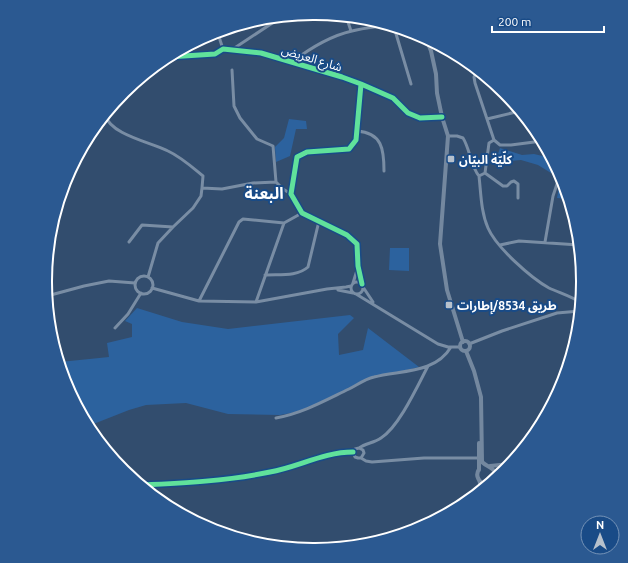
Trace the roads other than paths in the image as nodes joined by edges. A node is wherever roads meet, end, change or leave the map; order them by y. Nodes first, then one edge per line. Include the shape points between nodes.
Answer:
1 (348, 22) edge
2 (272, 23) edge
3 (375, 27) edge
4 (351, 31) junction
5 (396, 33) edge
6 (220, 38) edge
7 (429, 47) edge
8 (223, 48) junction
9 (233, 50) junction
10 (181, 56) edge
11 (292, 62) junction
12 (232, 70) dead end
13 (475, 76) edge
14 (361, 84) junction
15 (411, 84) dead end
16 (514, 113) edge
17 (442, 117) junction
18 (487, 119) junction
19 (108, 121) edge
20 (357, 131) junction
21 (448, 136) junction
22 (494, 140) junction
23 (535, 142) edge
24 (384, 170) dead end
25 (485, 173) junction
26 (479, 176) junction
27 (276, 182) junction
28 (557, 184) edge
29 (202, 188) junction
30 (291, 194) junction
31 (518, 198) dead end
32 (302, 212) junction
33 (320, 221) junction
34 (284, 223) junction
35 (173, 227) junction
36 (129, 242) dead end
37 (545, 242) junction
38 (573, 244) edge
39 (500, 245) junction
40 (358, 266) junction
41 (265, 275) junction
42 (148, 277) junction
43 (136, 283) junction
44 (352, 284) junction
45 (362, 285) junction
46 (152, 288) junction
47 (327, 289) junction
48 (140, 293) junction
49 (355, 293) junction
50 (53, 294) edge
51 (575, 300) edge
52 (199, 301) junction
53 (256, 302) junction
54 (374, 303) junction
55 (573, 312) edge
56 (115, 328) dead end
57 (463, 342) junction
58 (469, 344) junction
59 (451, 347) junction
60 (460, 347) junction
61 (466, 351) junction
62 (428, 366) junction
63 (276, 418) dead end
64 (358, 448) junction
65 (353, 452) junction
66 (361, 458) junction
67 (480, 458) junction
68 (500, 465) edge
69 (488, 466) junction
70 (478, 470) junction
71 (494, 470) edge
72 (479, 481) edge
73 (150, 485) edge

1 - 4 street
2 - 9 street
3 - 4 street
4 - 11 street via 303,53
5 - 15 street
6 - 8 street
7 - 17 main road
8 - 9 street, شارع العريض
8 - 10 street via 215,54
9 - 11 street, شارع العريض via 261,53
11 - 14 street, شارع العريض
12 - 27 street via 234,106 257,139 273,146
13 - 18 street
14 - 17 street, شارع العريض via 393,98 408,113 420,118
14 - 20 street
16 - 18 street
17 - 21 main road
18 - 22 street
19 - 29 street via 115,129 168,151 188,164 204,176
20 - 24 street via 368,133 379,142
20 - 30 street via 356,140 349,149 307,152 298,158
21 - 26 street via 463,138
21 - 57 main road via 440,244 447,290
22 - 23 street via 500,145
22 - 25 street via 489,144
25 - 26 street
25 - 31 street via 503,186 514,181 518,184
26 - 39 street via 483,212 488,229
27 - 29 street via 222,189
27 - 30 street
28 - 37 street
29 - 35 street via 201,196 193,208
30 - 32 street
32 - 33 street
32 - 34 street
33 - 40 street via 347,235 357,244
33 - 41 street via 308,267 304,271
34 - 41 street
34 - 52 street via 243,219 239,222
35 - 36 street via 142,225
35 - 42 street via 158,243
37 - 38 street
37 - 39 street via 519,241
39 - 51 street via 520,267 548,287
40 - 44 street
40 - 45 street
41 - 53 street
42 - 43 street via 140,277
42 - 46 street via 153,283
43 - 48 street via 136,289
43 - 50 street via 109,281
44 - 45 street via 358,281
44 - 47 street via 346,288
44 - 49 street via 350,289
45 - 49 street via 361,292
45 - 54 street
46 - 48 street via 149,292
46 - 52 street
47 - 49 street
47 - 53 street
48 - 56 street via 128,314
49 - 54 street
52 - 53 street
54 - 59 street via 438,344
55 - 58 street via 557,314
57 - 58 main road
57 - 60 main road
58 - 61 main road
59 - 60 street
59 - 62 street via 447,353
60 - 61 main road
61 - 67 main road via 482,397
62 - 63 street via 371,378 303,412
62 - 64 street via 392,428 382,438
64 - 65 street
64 - 66 street via 364,452
65 - 66 street via 355,457
65 - 73 street via 333,454 270,472 209,482
66 - 67 street via 372,462 424,458
67 - 69 main road
67 - 70 main road
68 - 69 main road
69 - 70 main road
69 - 71 main road
70 - 72 main road

